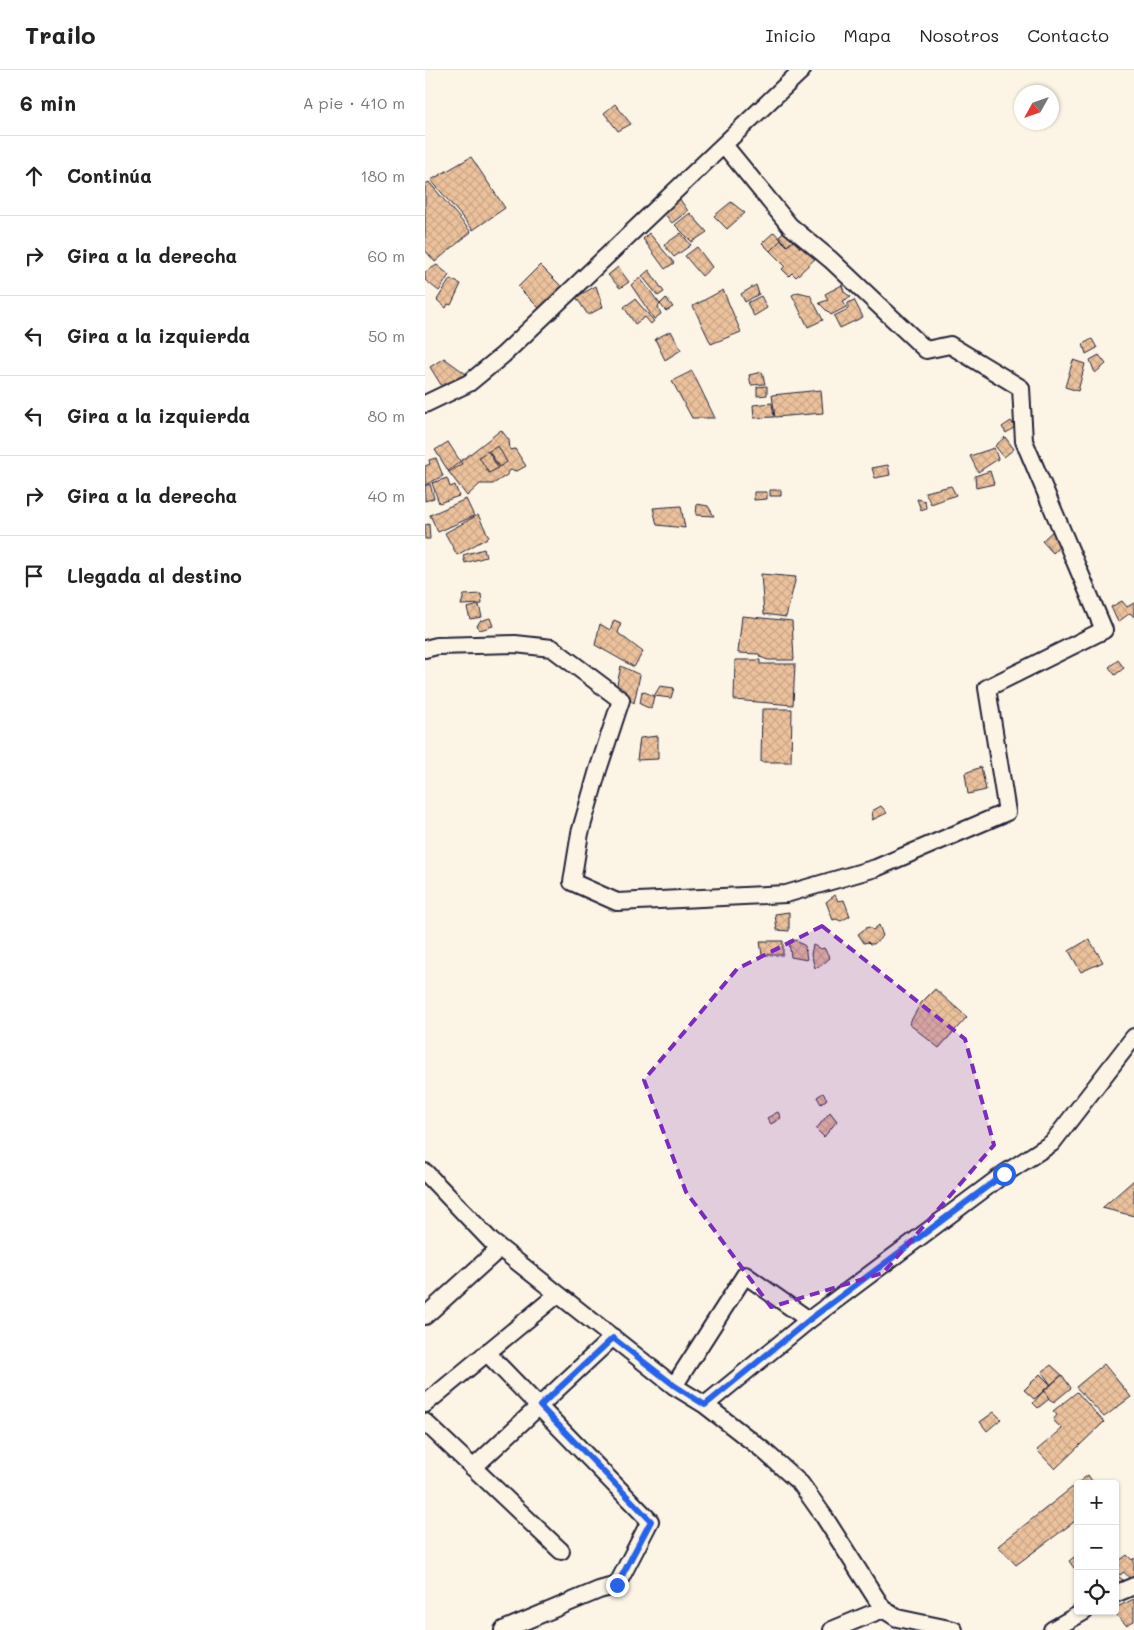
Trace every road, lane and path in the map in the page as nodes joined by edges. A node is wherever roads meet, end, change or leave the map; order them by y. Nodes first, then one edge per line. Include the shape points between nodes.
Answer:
1 (802, 70) edge
2 (725, 145) junction
3 (425, 404) edge
4 (425, 649) edge
5 (1134, 1037) edge
6 (425, 1172) edge
7 (499, 1248) junction
8 (558, 1294) junction
9 (425, 1316) edge
10 (809, 1320) junction
11 (613, 1338) junction
12 (487, 1353) junction
13 (675, 1386) junction
14 (425, 1404) edge
15 (705, 1405) junction
16 (540, 1406) junction
17 (425, 1422) edge
18 (473, 1468) junction
19 (561, 1551) dead end
20 (1134, 1586) edge
21 (1119, 1592) edge
22 (1078, 1615) edge
23 (893, 1619) edge
24 (503, 1630) edge
25 (832, 1630) edge
26 (954, 1630) edge
27 (1052, 1630) edge

1 - 2 street
2 - 3 street via 503,355 469,383
2 - 4 street via 790,226 926,350 949,345 1021,388 1024,441 1104,630 987,688 1007,812 876,868 785,894 617,902 572,882 580,833 621,700 552,648 515,644
5 - 10 street via 1052,1143 1004,1174
6 - 7 street
7 - 8 street
7 - 9 street
8 - 11 street
8 - 12 street
10 - 13 street via 745,1275
10 - 15 street
11 - 13 street
11 - 16 street
12 - 14 street
12 - 16 street
13 - 15 street
15 - 23 street via 801,1484
16 - 18 street
16 - 24 street via 651,1521 617,1585
17 - 18 street
18 - 19 street
20 - 21 street
22 - 27 street
23 - 25 street
23 - 26 street

